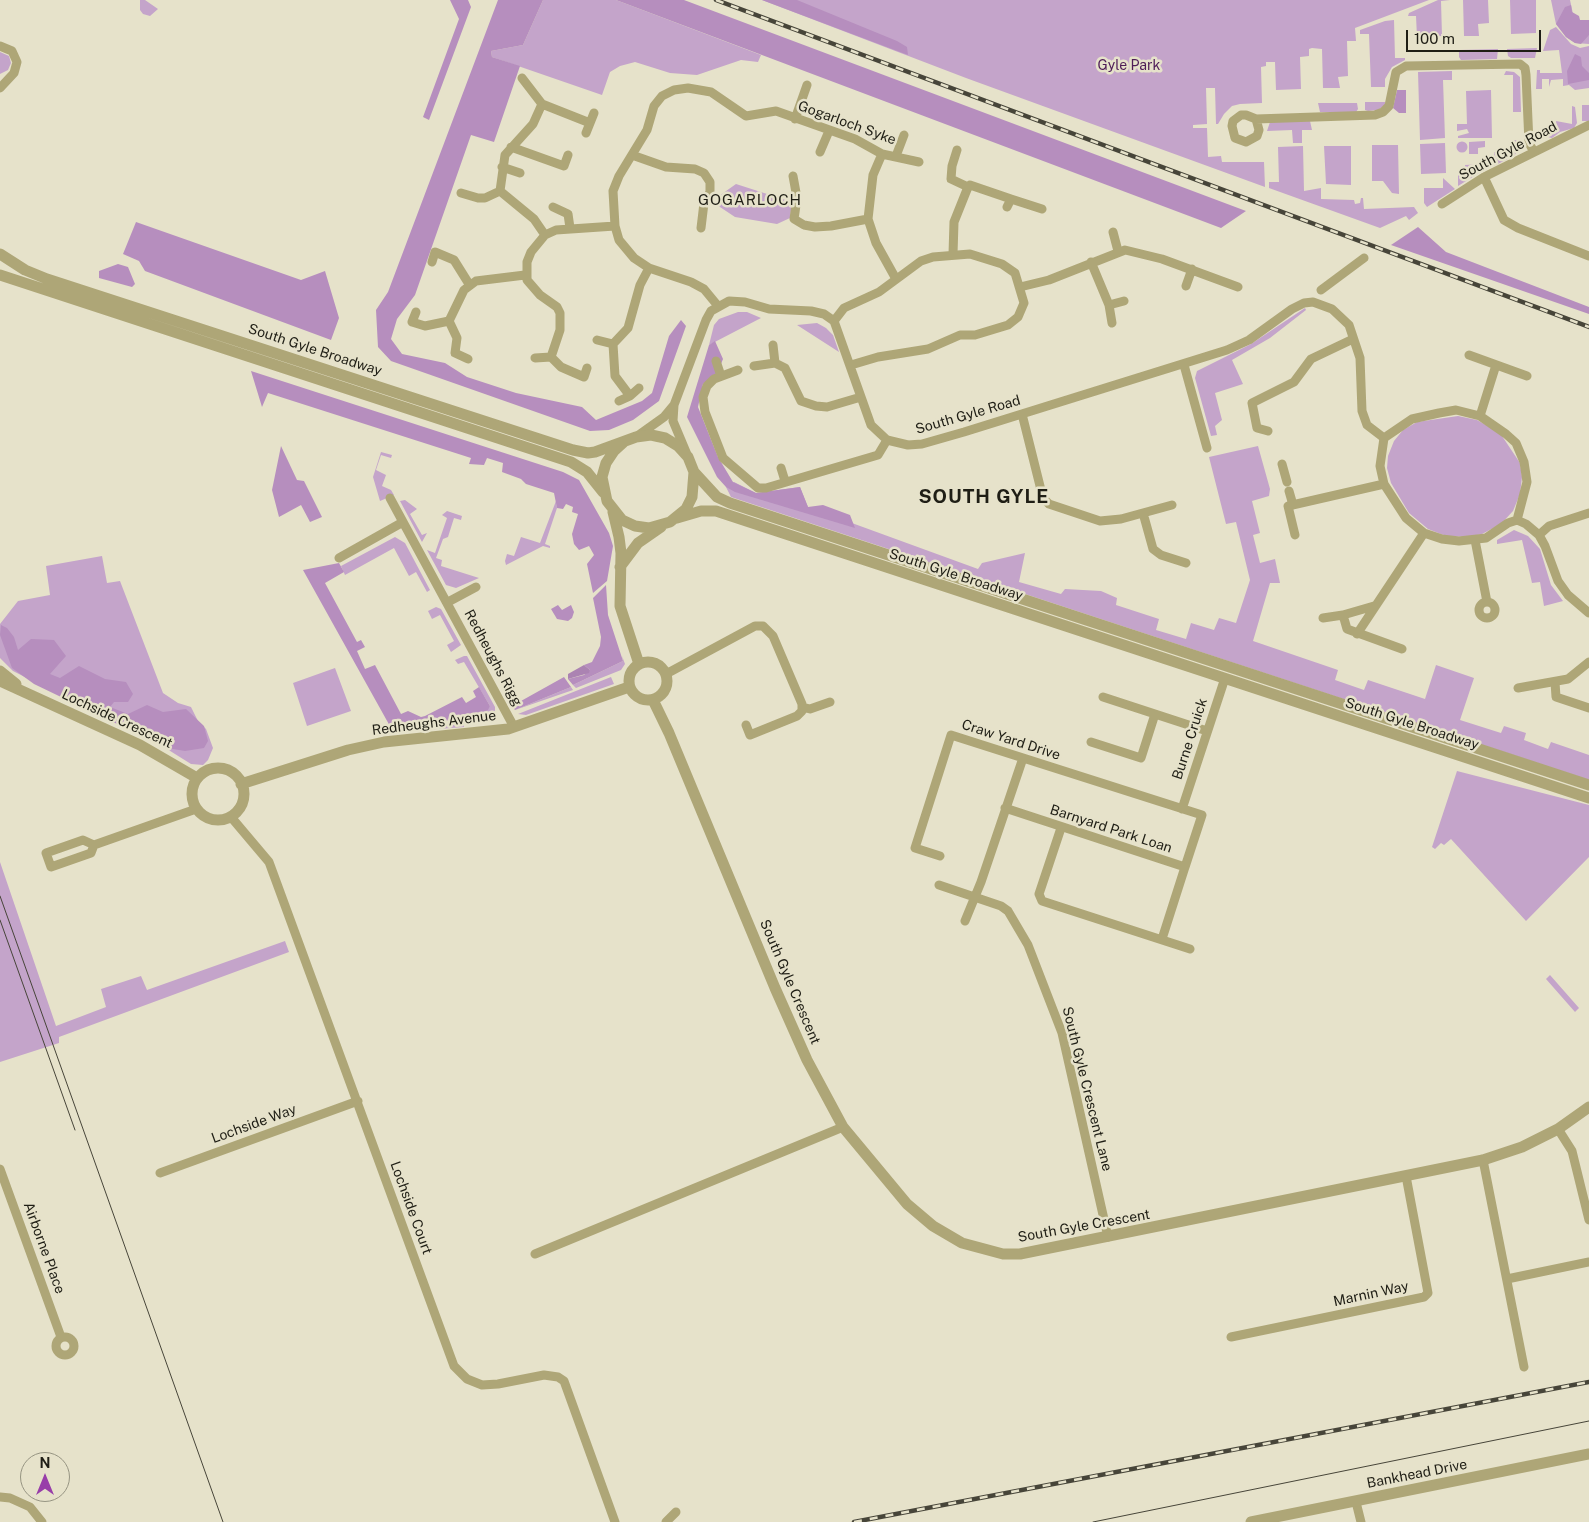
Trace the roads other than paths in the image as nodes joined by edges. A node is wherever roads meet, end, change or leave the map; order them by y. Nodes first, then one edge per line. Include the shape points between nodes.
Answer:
1 (0, 46) edge
2 (522, 78) dead end
3 (807, 85) dead end
4 (0, 88) edge
5 (542, 104) junction
6 (594, 113) dead end
7 (795, 119) junction
8 (1256, 119) dead end
9 (590, 123) junction
10 (1589, 126) edge
11 (829, 131) junction
12 (586, 133) dead end
13 (904, 135) dead end
14 (511, 147) junction
15 (957, 150) dead end
16 (820, 152) dead end
17 (1534, 152) junction
18 (882, 154) junction
19 (568, 155) dead end
20 (632, 155) junction
21 (896, 156) junction
22 (919, 162) dead end
23 (502, 167) junction
24 (520, 173) dead end
25 (793, 176) dead end
26 (1484, 177) junction
27 (968, 187) junction
28 (500, 191) junction
29 (461, 193) dead end
30 (1442, 204) dead end
31 (553, 207) dead end
32 (1042, 209) dead end
33 (868, 219) junction
34 (615, 226) junction
35 (570, 228) junction
36 (701, 228) dead end
37 (1113, 232) dead end
38 (544, 235) junction
39 (1118, 251) junction
40 (0, 254) edge
41 (953, 254) junction
42 (1589, 256) edge
43 (1364, 258) dead end
44 (432, 262) dead end
45 (1091, 262) junction
46 (650, 268) junction
47 (1192, 269) junction
48 (0, 275) edge
49 (525, 275) junction
50 (896, 279) junction
51 (469, 284) junction
52 (1186, 286) dead end
53 (1238, 287) dead end
54 (1020, 288) junction
55 (1321, 290) dead end
56 (1124, 301) dead end
57 (1109, 305) junction
58 (718, 306) junction
59 (416, 312) dead end
60 (449, 321) junction
61 (834, 321) junction
62 (1112, 323) dead end
63 (1353, 338) junction
64 (597, 340) dead end
65 (613, 344) junction
66 (773, 345) dead end
67 (1469, 356) dead end
68 (551, 357) junction
69 (535, 358) dead end
70 (468, 359) dead end
71 (716, 362) dead end
72 (775, 362) junction
73 (851, 365) junction
74 (1184, 365) junction
75 (1496, 365) junction
76 (754, 366) dead end
77 (587, 368) dead end
78 (738, 370) dead end
79 (721, 376) junction
80 (1527, 376) dead end
81 (639, 388) dead end
82 (630, 396) junction
83 (861, 397) junction
84 (619, 401) dead end
85 (801, 402) junction
86 (674, 405) junction
87 (794, 410) dead end
88 (1022, 414) junction
89 (1480, 416) junction
90 (1268, 432) dead end
91 (1384, 438) junction
92 (630, 439) junction
93 (887, 440) junction
94 (1207, 448) dead end
95 (688, 457) junction
96 (1282, 464) dead end
97 (781, 468) dead end
98 (694, 472) junction
99 (785, 481) junction
100 (1384, 484) junction
101 (603, 492) junction
102 (390, 498) dead end
103 (1172, 505) dead end
104 (1293, 505) junction
105 (612, 510) junction
106 (1143, 513) junction
107 (1589, 513) edge
108 (678, 518) junction
109 (1517, 520) junction
110 (403, 522) junction
111 (663, 526) junction
112 (1424, 533) junction
113 (1295, 535) dead end
114 (1539, 535) junction
115 (1475, 540) junction
116 (339, 558) dead end
117 (1186, 563) dead end
118 (620, 567) junction
119 (476, 587) dead end
120 (448, 602) junction
121 (1487, 602) dead end
122 (1374, 606) junction
123 (1589, 613) edge
124 (1343, 615) junction
125 (1322, 618) dead end
126 (1357, 634) junction
127 (1402, 649) dead end
128 (1589, 662) edge
129 (639, 664) junction
130 (1228, 666) junction
131 (0, 671) edge
132 (666, 674) junction
133 (1225, 678) junction
134 (0, 681) edge
135 (1555, 682) junction
136 (629, 687) junction
137 (1518, 688) dead end
138 (23, 690) junction
139 (1103, 697) dead end
140 (653, 700) junction
141 (830, 702) dead end
142 (802, 707) junction
143 (1589, 708) edge
144 (1155, 714) junction
145 (746, 725) dead end
146 (514, 727) junction
147 (1208, 731) junction
148 (1091, 742) dead end
149 (1022, 758) junction
150 (197, 778) junction
151 (242, 784) junction
152 (1589, 785) edge
153 (1589, 798) edge
154 (1005, 808) junction
155 (196, 809) junction
156 (1182, 809) junction
157 (1202, 815) joint
158 (231, 817) junction
159 (1061, 828) junction
160 (94, 845) junction
161 (940, 856) dead end
162 (1185, 867) junction
163 (939, 885) dead end
164 (976, 896) junction
165 (965, 921) dead end
166 (1162, 940) junction
167 (1190, 949) dead end
168 (358, 1102) junction
169 (1589, 1107) edge
170 (843, 1127) junction
171 (1558, 1130) junction
172 (1483, 1160) junction
173 (0, 1169) edge
174 (160, 1173) dead end
175 (1406, 1176) junction
176 (1589, 1220) edge
177 (1108, 1237) junction
178 (535, 1254) dead end
179 (1589, 1262) edge
180 (1507, 1279) junction
181 (1231, 1337) dead end
182 (62, 1338) dead end
183 (1524, 1367) dead end
184 (1589, 1454) edge
185 (0, 1497) edge
186 (1356, 1502) junction
187 (676, 1512) dead end
188 (42, 1522) edge
189 (615, 1522) edge
190 (666, 1522) edge
191 (1251, 1522) edge
192 (1361, 1522) edge

1 - 4 street via 12,51 17,62 14,73
2 - 5 street
3 - 7 street
5 - 9 street
5 - 14 street via 533,124
6 - 9 street
7 - 11 street, Gogarloch Syke
7 - 20 street, Gogarloch Syke via 776,111 746,116 711,92 688,88 674,90 662,96 654,106 647,130
8 - 17 street via 1375,115 1389,106 1392,78 1406,66 1520,64 1526,74 1529,143
9 - 12 street
10 - 17 street, South Gyle Road
11 - 16 street
11 - 18 street, Gogarloch Syke via 855,139
13 - 21 street
14 - 19 street via 564,166
14 - 23 street
15 - 27 street via 951,179
17 - 26 street, South Gyle Road
18 - 21 street, Gogarloch Syke
18 - 33 street via 873,175
20 - 34 street, Gogarloch Syke via 613,191
20 - 36 street via 666,167 695,169 704,173 710,182 710,192 704,203
21 - 22 street, Gogarloch Syke
23 - 24 street
23 - 28 street
25 - 33 street via 797,198 794,218 804,225 831,226
26 - 30 street, South Gyle Road
26 - 42 street via 1504,220
27 - 32 street via 970,185 1009,203
27 - 41 street via 954,222
28 - 29 street via 485,198
28 - 38 street via 534,218
31 - 35 street via 568,214
33 - 50 street via 876,243
34 - 35 street
34 - 46 street, Gogarloch Syke via 626,250
35 - 38 street
37 - 39 street
38 - 49 street via 531,252
39 - 45 street
39 - 47 street via 1125,250
40 - 92 street, South Gyle Broadway via 47,279 572,450 588,453
41 - 50 street via 921,261
41 - 54 street via 970,254 1002,264 1015,273
43 - 55 street
44 - 51 street via 435,252 454,260
45 - 54 street
45 - 57 street
46 - 58 street, Gogarloch Syke via 704,289
46 - 65 street via 640,286 628,328
47 - 52 street
47 - 53 street
48 - 101 street, South Gyle Broadway via 571,462 587,472
49 - 51 street via 483,279
49 - 68 street via 533,288 560,313 560,330
50 - 61 street via 879,292 844,308
51 - 60 street
54 - 73 street via 1024,303 1018,318 1008,325 975,335 960,335 928,349
56 - 57 street
57 - 62 street
58 - 61 street via 744,302 769,310 810,310
58 - 86 street via 706,320
59 - 60 street via 412,322 425,326
60 - 70 street via 457,338 455,353
61 - 73 street
63 - 74 street, South Gyle Road via 1348,324 1332,309 1314,302 1304,303 1249,340
63 - 90 street via 1311,359 1294,382 1252,403 1257,428
63 - 91 street via 1360,358 1362,411 1367,425
64 - 65 street
65 - 82 street via 615,376
66 - 72 street
67 - 75 street
68 - 69 street
68 - 77 street via 560,367 584,377
71 - 79 street
72 - 76 street
72 - 85 street via 785,368
73 - 83 street
74 - 88 street, South Gyle Road
74 - 94 street
75 - 80 street
75 - 89 street
78 - 79 street
79 - 99 street via 707,386 702,397 724,458 758,488
81 - 82 street
82 - 84 street
83 - 85 street via 827,407
83 - 93 street via 871,425
85 - 87 street
86 - 92 street via 664,417
86 - 95 street via 673,421
88 - 93 street, South Gyle Road via 922,444 898,444
88 - 106 street via 1043,498 1048,504 1100,521
89 - 91 street via 1456,410 1412,419
89 - 109 street via 1516,443 1524,462 1527,482
91 - 100 street via 1380,466
92 - 95 street, South Gyle Broadway via 651,435 665,438
92 - 101 street via 614,451 606,463 602,477
93 - 99 street via 878,455
95 - 98 street, South Gyle Broadway
96 - 104 street
97 - 99 street
98 - 108 street, South Gyle Broadway via 692,498
98 - 130 street, South Gyle Broadway via 718,497 730,503
100 - 104 street
100 - 112 street via 1406,518
101 - 105 street, South Gyle Broadway
102 - 110 street, Redheughs Rigg
103 - 106 street
104 - 113 street via 1288,506
105 - 111 street, South Gyle Broadway via 635,526
105 - 118 street via 619,537
106 - 117 street via 1153,549
107 - 114 street via 1549,526
108 - 111 street, South Gyle Broadway
108 - 133 street, South Gyle Broadway via 701,511 716,511
109 - 114 street
109 - 115 street via 1486,538
110 - 116 street
110 - 120 street, Redheughs Rigg
111 - 118 street via 638,543
112 - 115 street via 1442,539
112 - 122 street
114 - 123 street via 1558,581 1568,595
115 - 121 street
118 - 129 street via 620,606
119 - 120 street, Redheughs Rigg
120 - 146 street, Redheughs Rigg
122 - 124 street
122 - 126 street
124 - 125 street
124 - 126 street via 1346,629
126 - 127 street
128 - 135 street via 1568,679
129 - 132 street via 658,664
129 - 136 street via 629,676
130 - 133 street
130 - 152 street, South Gyle Broadway
131 - 138 street, Lochside Crescent
132 - 140 street via 663,692
132 - 142 street via 755,626 763,626 773,636
133 - 147 street, Burne Cruick
133 - 153 street, South Gyle Broadway
134 - 138 street, Lochside Crescent
135 - 137 street
135 - 143 street via 1556,698
136 - 140 street via 636,696
136 - 146 street, Redheughs Avenue
138 - 150 street, Lochside Crescent via 140,744
139 - 144 street
140 - 170 street, South Gyle Crescent via 670,733 807,1060
141 - 142 street via 810,709
142 - 145 street via 797,716 750,735
144 - 147 street
144 - 148 street via 1141,758
146 - 151 street, Redheughs Avenue via 366,746
147 - 156 street, Burne Cruick
149 - 154 street
149 - 156 street, Craw Yard Drive
149 - 161 street, Craw Yard Drive via 951,735 915,848
150 - 151 street via 208,770 221,768 233,773
150 - 155 street via 192,790
151 - 158 street via 243,802
154 - 159 street, Barnyard Park Loan
154 - 164 street
155 - 158 street via 212,820
155 - 160 street
156 - 157 street, Craw Yard Drive
157 - 162 street, Barnyard Park Loan
158 - 168 street, Lochside Court via 268,862
159 - 162 street, Barnyard Park Loan
159 - 166 street via 1039,894 1042,901
160 - 160 street via 91,853 51,867 46,853 83,840
162 - 166 street
163 - 164 street, South Gyle Crescent Lane
164 - 165 street
164 - 177 street, South Gyle Crescent Lane via 1008,911 1028,945 1054,1007
166 - 167 street
168 - 174 street, Lochside Way
168 - 189 street, Lochside Court via 454,1366 467,1379 482,1385 544,1375 558,1377 564,1382
169 - 171 street, South Gyle Crescent
170 - 177 street, South Gyle Crescent via 908,1204 934,1226 962,1243 1003,1254 1020,1254
170 - 178 street
171 - 172 street, South Gyle Crescent
171 - 176 street via 1572,1151
172 - 175 street, South Gyle Crescent
172 - 180 street
173 - 182 street, Airborne Place
175 - 177 street, South Gyle Crescent
175 - 181 street, Marnin Way via 1428,1293 1424,1297
179 - 180 street
180 - 183 street
184 - 186 street, Bankhead Drive
185 - 188 street via 15,1499 30,1507
186 - 191 street, Bankhead Drive
186 - 192 street
187 - 190 street

